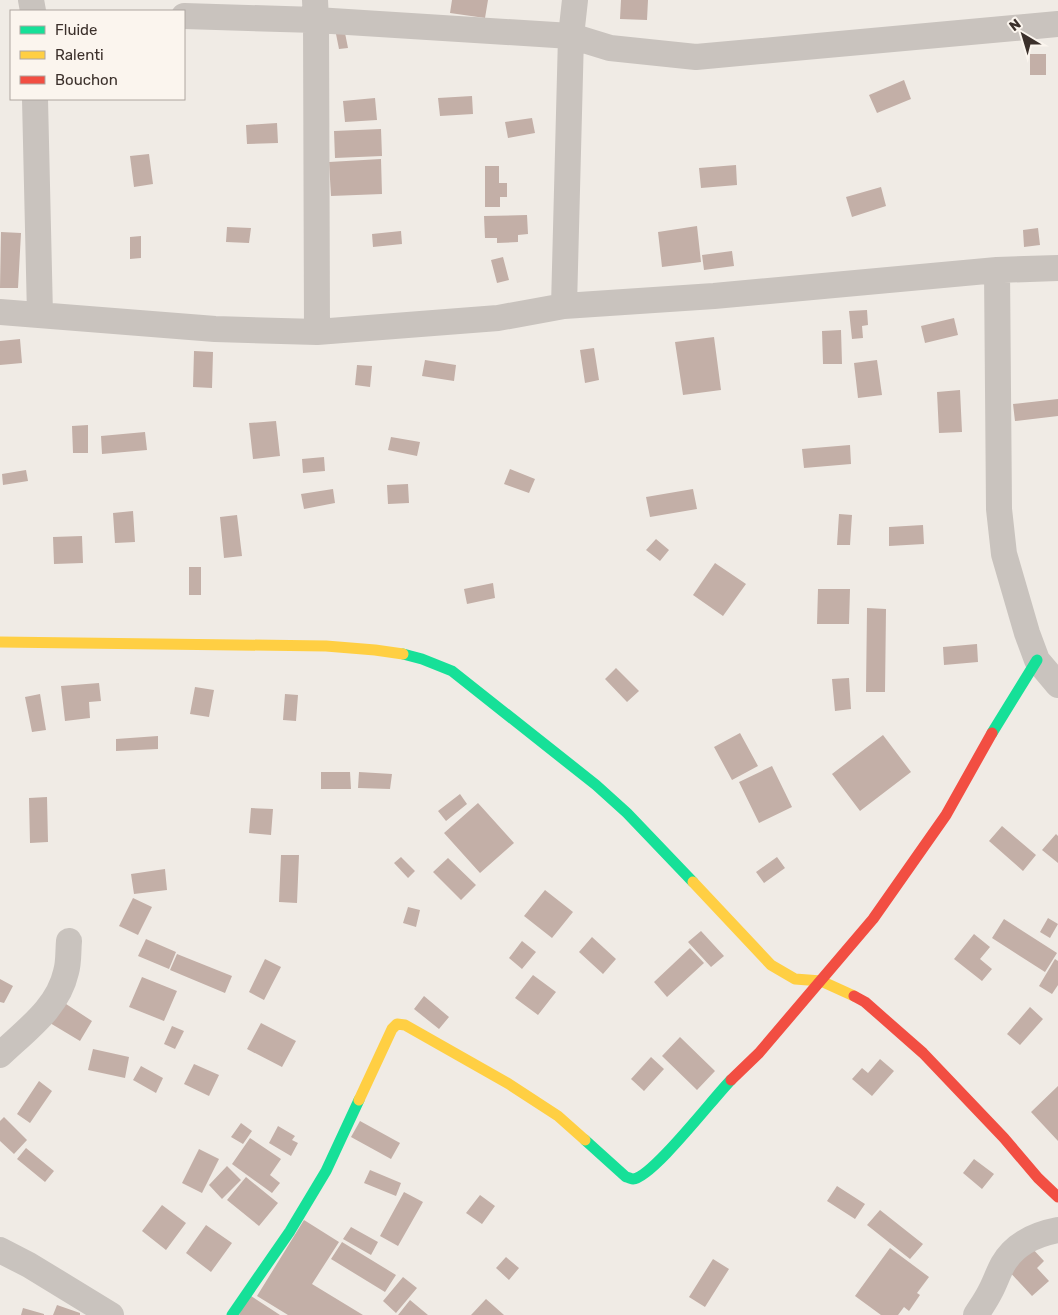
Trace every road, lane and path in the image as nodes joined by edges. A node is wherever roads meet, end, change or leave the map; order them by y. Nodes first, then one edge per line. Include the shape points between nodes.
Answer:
1 (575, 0) edge
2 (315, 10) edge
3 (185, 16) edge
4 (1058, 24) edge
5 (571, 36) junction
6 (36, 100) edge
7 (1058, 268) edge
8 (997, 270) junction
9 (564, 306) junction
10 (0, 312) edge
11 (40, 315) junction
12 (317, 332) junction
13 (0, 642) edge
14 (1037, 660) junction
15 (1058, 685) edge
16 (69, 941) dead end
17 (821, 981) junction
18 (0, 1055) edge
19 (1058, 1197) edge
20 (1058, 1230) edge
21 (0, 1250) edge
22 (112, 1315) edge
23 (232, 1315) edge
24 (976, 1315) edge

1 - 5 street
2 - 3 street
2 - 5 street
2 - 12 street
4 - 5 street via 696,57 610,48
5 - 9 street
6 - 11 street
7 - 8 street
8 - 9 street
8 - 14 street via 999,509 1004,554
9 - 12 street via 498,318
10 - 11 street
11 - 12 street via 215,329
13 - 17 street via 326,646 384,651 436,662 452,671 627,813 771,965 795,979
14 - 15 street
14 - 17 street via 946,815 874,919
16 - 18 street via 67,971 49,1009
17 - 19 street via 865,1002 923,1053
17 - 23 street via 680,1139 648,1171 632,1179 558,1116 444,1046 397,1024 326,1171 290,1231
20 - 24 street via 1040,1234 1012,1253
21 - 22 street

